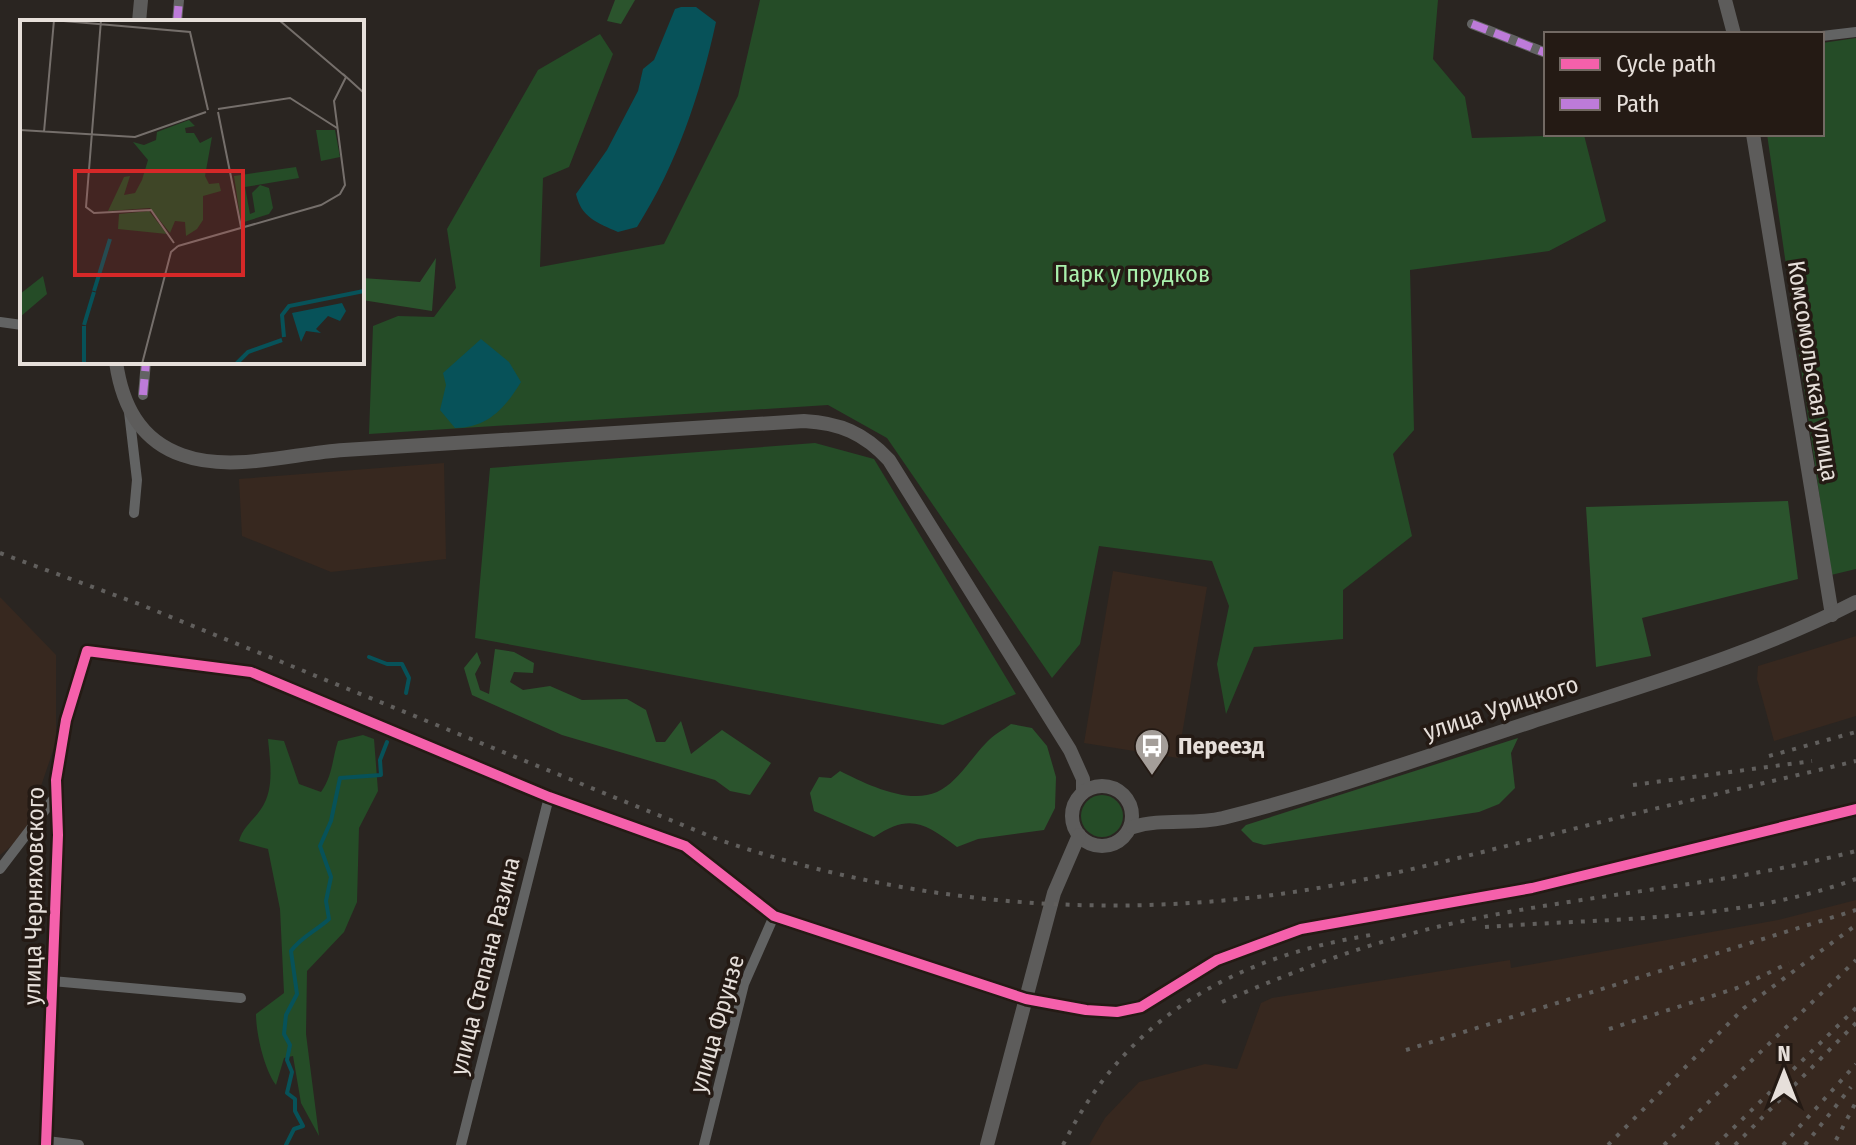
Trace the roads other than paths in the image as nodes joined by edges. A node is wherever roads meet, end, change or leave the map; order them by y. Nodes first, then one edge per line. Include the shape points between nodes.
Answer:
1 (141, 0) edge
2 (179, 0) edge
3 (1725, 0) edge
4 (139, 20) edge
5 (177, 20) edge
6 (1472, 24) dead end
7 (1733, 32) edge
8 (1856, 32) edge
9 (1824, 36) edge
10 (1544, 52) edge
11 (1753, 136) edge
12 (0, 322) edge
13 (20, 325) edge
14 (117, 364) edge
15 (146, 364) edge
16 (143, 395) dead end
17 (129, 410) junction
18 (134, 513) dead end
19 (1856, 602) edge
20 (1832, 615) junction
21 (1087, 786) junction
22 (55, 797) junction
23 (549, 797) junction
24 (1856, 809) edge
25 (1132, 811) junction
26 (1151, 821) junction
27 (1133, 827) junction
28 (1080, 842) junction
29 (1, 870) edge
30 (774, 916) junction
31 (52, 981) junction
32 (241, 998) dead end
33 (1026, 999) junction
34 (47, 1143) edge
35 (79, 1145) edge
36 (461, 1145) edge
37 (704, 1145) edge
38 (987, 1145) edge

1 - 4 street
2 - 5 street
3 - 7 street
6 - 10 street
8 - 9 street
11 - 20 street, Комсомольская улица
12 - 13 street
14 - 17 street
15 - 16 street
17 - 18 street via 137,480
17 - 21 street via 144,431 172,451 216,461 804,421 844,426 889,460 1049,715
19 - 20 street, улица Урицкого
20 - 26 street, улица Урицкого via 1741,654 1337,784 1221,818
21 - 25 street via 1118,791
21 - 28 street via 1071,814
22 - 23 street, улица Черняховского via 66,720 87,651 251,672
22 - 29 street
22 - 31 street, улица Черняховского
23 - 30 street via 685,846
23 - 36 street, улица Степана Разина
24 - 33 street via 1532,888 1301,929 1217,960 1129,1011
25 - 26 street
25 - 27 street
26 - 27 street
27 - 28 street via 1109,845
28 - 33 street via 1054,893
30 - 33 street
30 - 37 street, улица Фрунзе via 744,984
31 - 32 street
31 - 34 street, улица Черняховского
33 - 38 street
34 - 35 street

